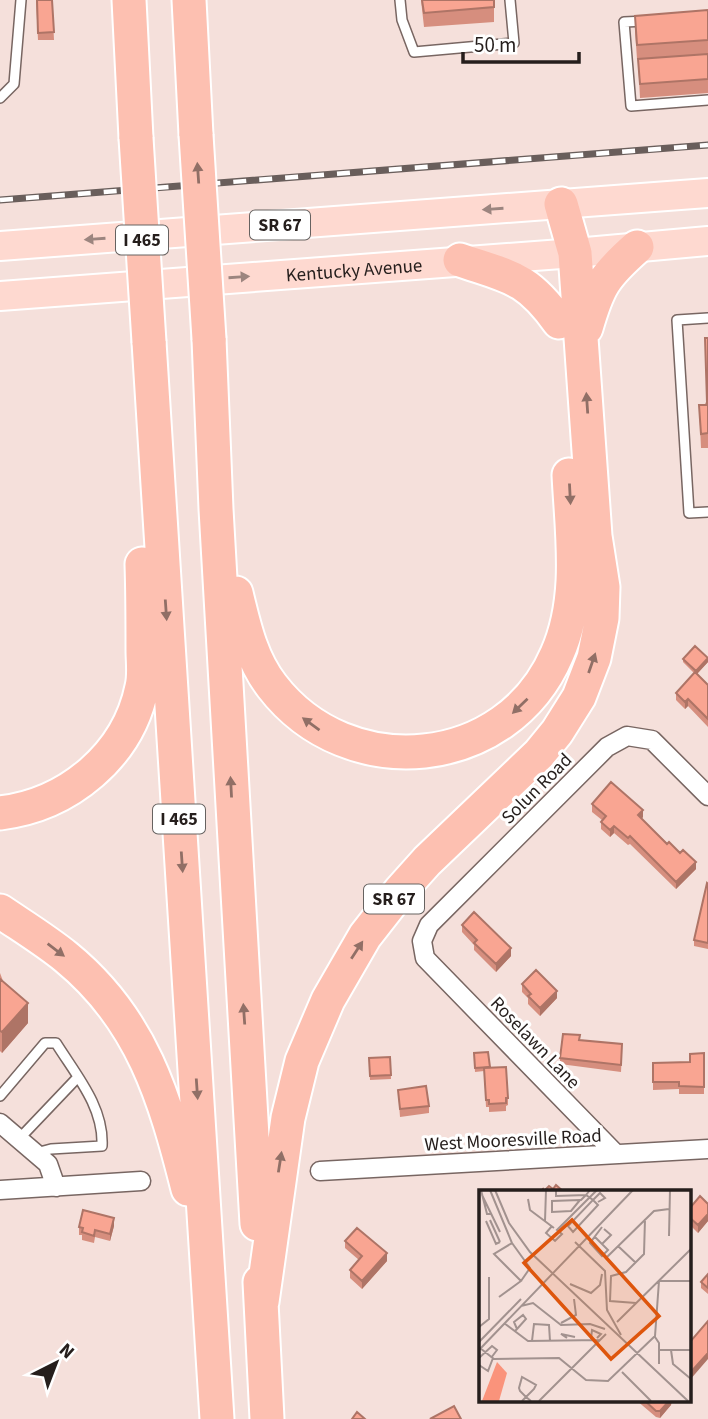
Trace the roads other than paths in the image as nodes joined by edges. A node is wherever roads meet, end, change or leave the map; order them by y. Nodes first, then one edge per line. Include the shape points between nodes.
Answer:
1 (21, 0) edge
2 (129, 0) edge
3 (188, 0) edge
4 (400, 0) edge
5 (510, 0) edge
6 (660, 20) edge
7 (641, 66) edge
8 (628, 67) junction
9 (0, 98) edge
10 (708, 100) edge
11 (708, 193) edge
12 (561, 204) junction
13 (708, 241) edge
14 (0, 246) edge
15 (636, 247) junction
16 (565, 254) junction
17 (460, 260) junction
18 (0, 296) edge
19 (708, 318) edge
20 (571, 331) junction
21 (150, 357) junction
22 (216, 509) junction
23 (708, 512) edge
24 (708, 796) edge
25 (0, 813) edge
26 (0, 911) edge
27 (425, 958) joint
28 (78, 1077) junction
29 (0, 1096) edge
30 (0, 1123) edge
31 (19, 1139) junction
32 (708, 1149) edge
33 (35, 1153) junction
34 (616, 1154) junction
35 (320, 1171) dead end
36 (141, 1181) dead end
37 (56, 1187) junction
38 (0, 1190) edge
39 (208, 1266) junction
40 (262, 1302) junction
41 (218, 1419) edge
42 (267, 1419) edge

1 - 9 lane via 14,84
2 - 21 highway, I 465, bridge
22 -> 3 highway, I 465, bridge
4 - 5 lane via 414,52 514,43
6 - 8 lane via 624,22
7 - 8 lane
8 - 10 lane via 631,106
11 - 12 main road
12 -> 14 main road, SR 67
12 - 16 highway
13 - 15 main road, Kentucky Avenue
15 - 16 main road, Kentucky Avenue
15 - 20 highway via 615,265
16 - 17 main road, Kentucky Avenue
16 - 20 highway, SR 67
18 -> 17 main road, Kentucky Avenue
17 - 20 highway via 526,285
19 - 23 lane via 677,320 689,513
20 -> 22 highway via 570,617 542,681 494,728 443,748 402,752 360,747 311,724 272,687 253,653
40 -> 20 highway, SR 67 via 288,1118 302,1061 328,1000 365,936 401,890 548,744 579,697 594,658 604,603
21 - 25 highway via 141,402 143,685 137,707 112,753 91,775 38,805
21 -> 39 highway, I 465
40 -> 22 highway, I 465
24 - 27 street, Solun Road via 652,740 627,736 607,747 429,925 422,941
26 -> 39 highway via 86,976 134,1036 166,1105
27 - 34 street, Roselawn Lane
28 - 29 lane via 56,1044 46,1044
28 - 31 lane
28 - 33 lane via 92,1099 103,1132 102,1146
30 - 31 street
31 - 33 street
32 - 34 street, West Mooresville Road
33 - 37 street via 48,1164
34 - 35 street, West Mooresville Road
36 - 37 street
37 - 38 street
39 - 41 highway, I 465
40 - 42 highway, I 465

